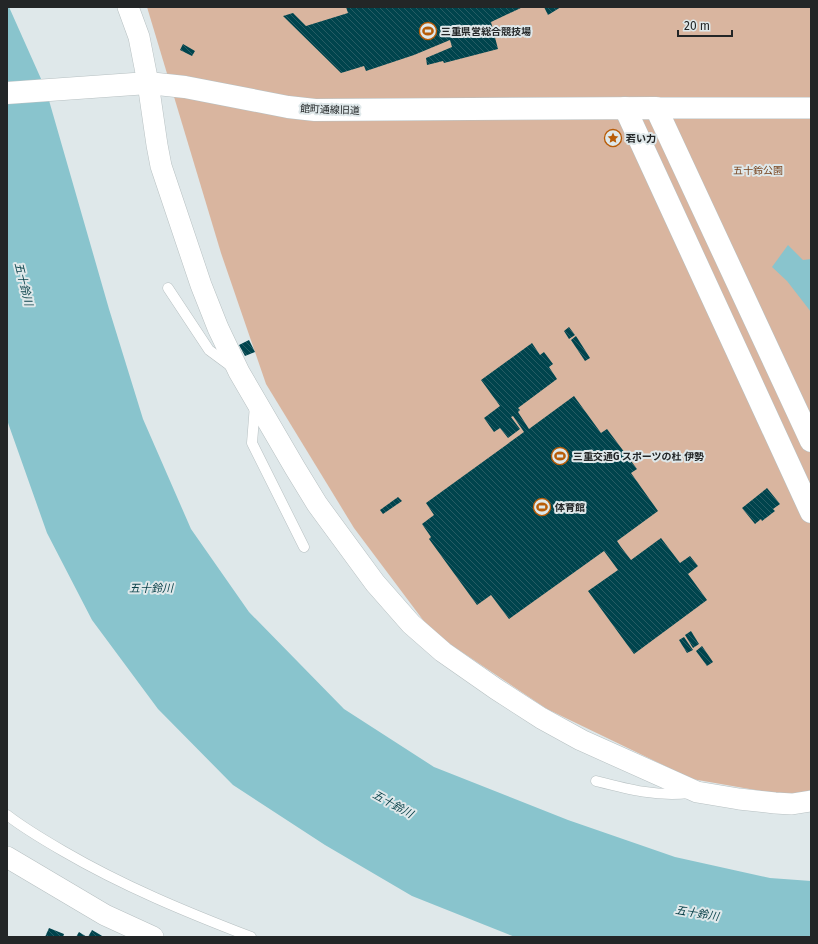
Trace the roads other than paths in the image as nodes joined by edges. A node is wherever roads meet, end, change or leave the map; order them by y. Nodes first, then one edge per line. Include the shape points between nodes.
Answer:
1 (128, 7) edge
2 (141, 83) junction
3 (7, 93) edge
4 (625, 108) junction
5 (656, 108) junction
6 (811, 108) edge
7 (168, 288) dead end
8 (239, 372) junction
9 (255, 399) junction
10 (811, 441) edge
11 (811, 512) edge
12 (304, 547) dead end
13 (596, 781) dead end
14 (697, 792) junction
15 (811, 801) edge
16 (7, 815) edge
17 (7, 857) edge
18 (154, 937) edge
19 (251, 937) edge

1 - 2 street via 139,38
2 - 3 street, 館町通線旧道
2 - 4 street, 館町通線旧道 via 185,87 315,110
2 - 8 street via 168,188 201,285
4 - 5 street, 館町通線旧道
4 - 11 street
5 - 6 street
5 - 10 street
7 - 8 lane via 209,350
8 - 9 street
9 - 12 lane via 252,443
9 - 14 street via 294,468 337,532 374,583 411,624 443,652 541,718 581,740
13 - 14 lane via 641,792 672,795
14 - 15 street via 775,803
16 - 19 lane via 22,827 102,873 176,908
17 - 18 street via 106,915

